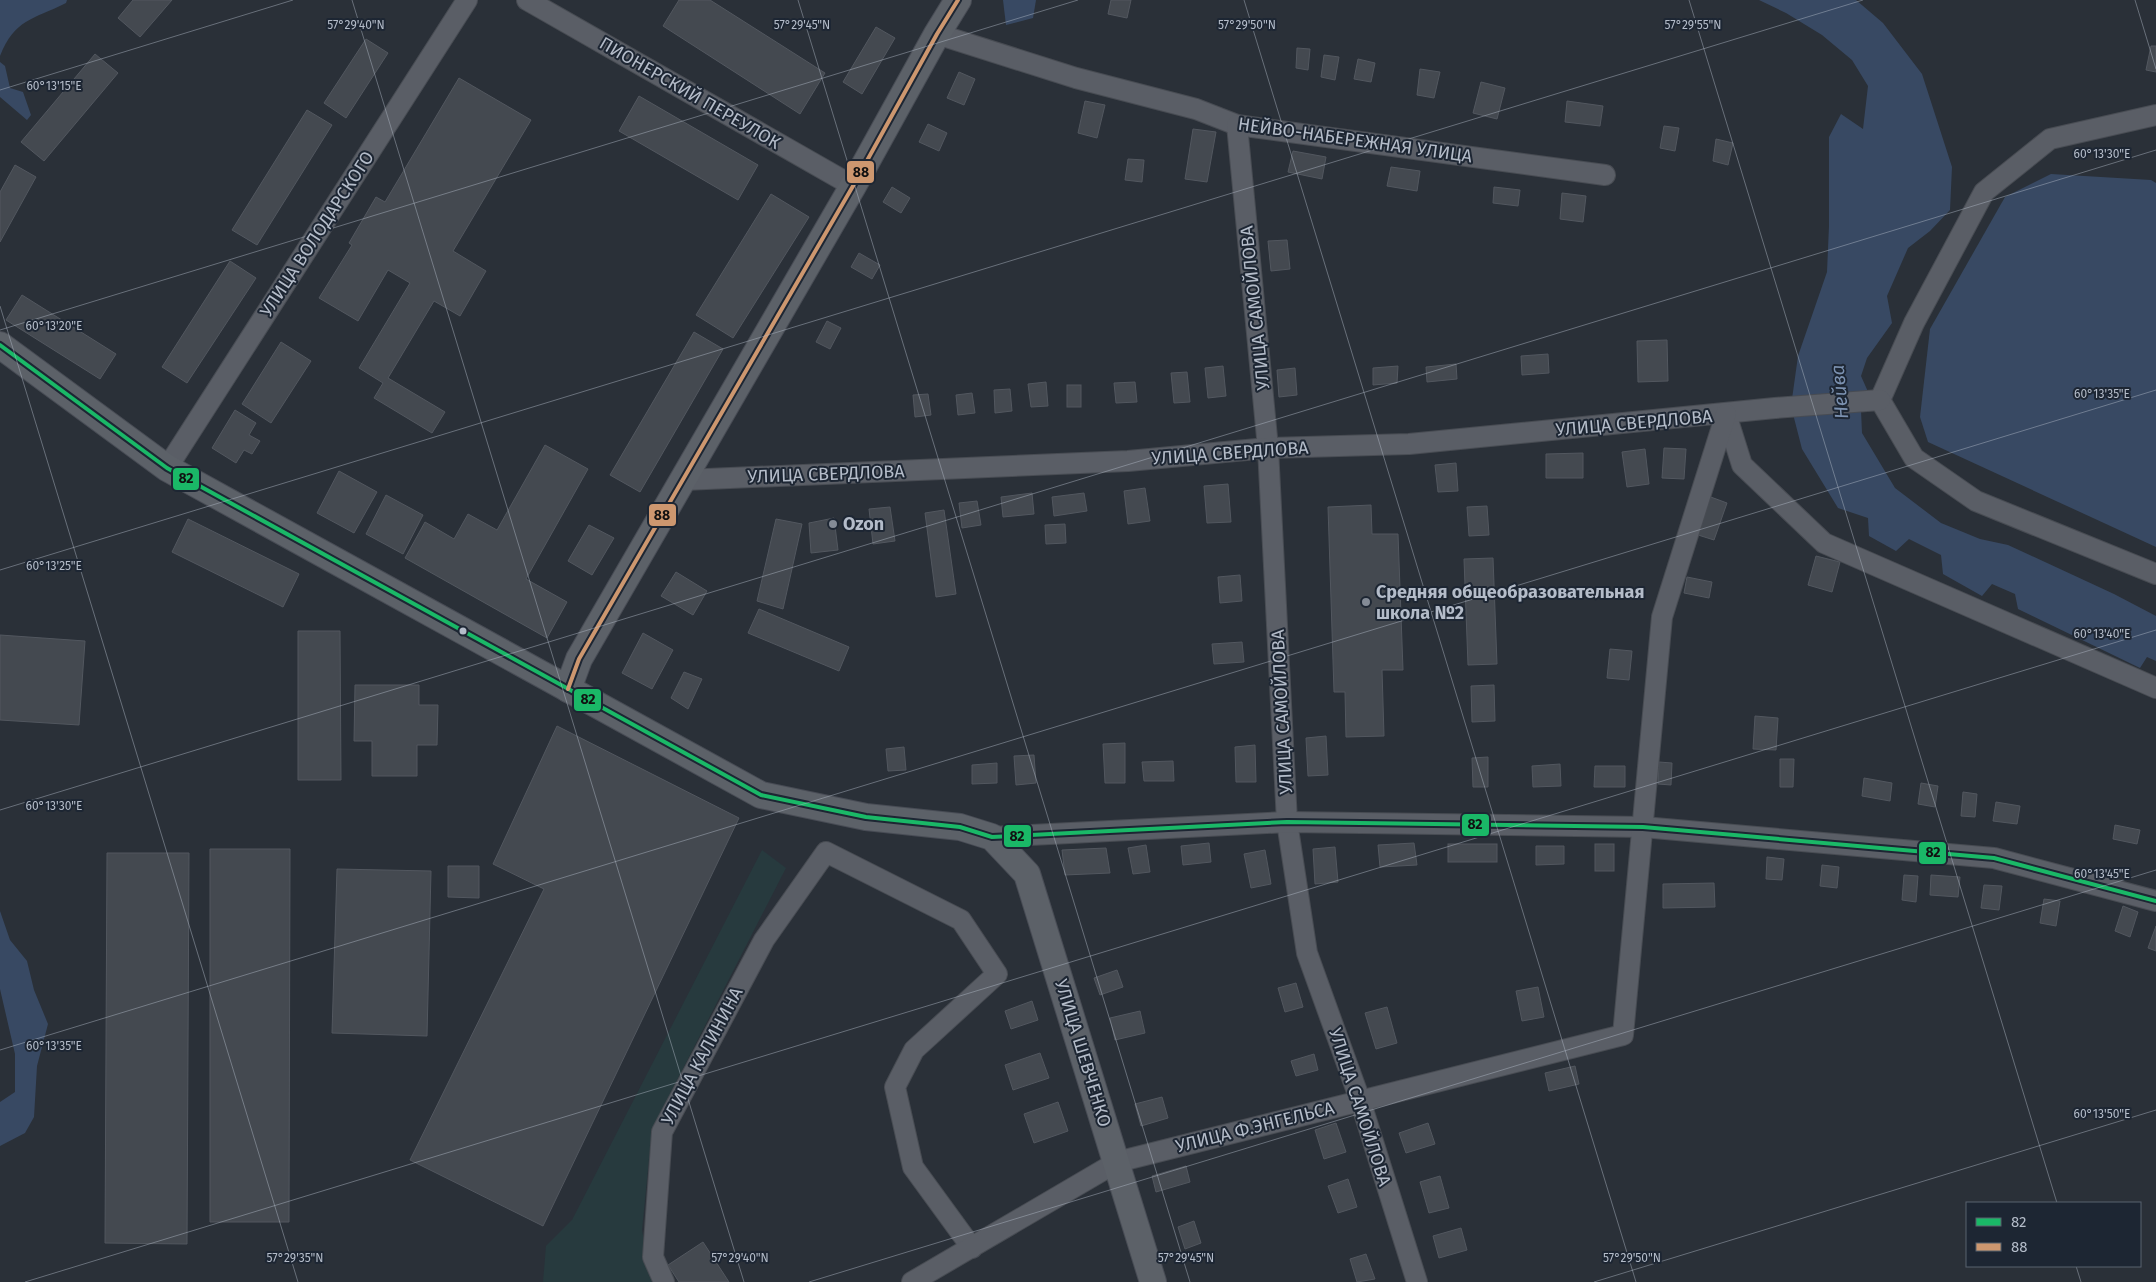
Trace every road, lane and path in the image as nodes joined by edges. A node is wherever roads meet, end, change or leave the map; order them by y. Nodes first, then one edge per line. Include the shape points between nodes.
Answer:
1 (468, 0) edge
2 (527, 0) edge
3 (958, 0) edge
4 (937, 34) junction
5 (2156, 115) edge
6 (1237, 125) junction
7 (1605, 175) dead end
8 (853, 186) junction
9 (0, 345) edge
10 (1880, 400) junction
11 (1726, 414) junction
12 (1268, 448) junction
13 (166, 468) junction
14 (684, 480) junction
15 (2156, 574) edge
16 (2156, 688) edge
17 (568, 689) junction
18 (1287, 822) junction
19 (1643, 827) junction
20 (992, 837) junction
21 (2156, 901) edge
22 (1360, 1100) junction
23 (1116, 1162) junction
24 (972, 1248) junction
25 (664, 1282) edge
26 (912, 1282) edge
27 (1153, 1282) edge
28 (1417, 1282) edge

1 - 13 street, УЛИЦА ВОЛОДАРСКОГО
2 - 8 street, ПИОНЕРСКИЙ ПЕРЕУЛОК
3 - 4 main road
4 - 6 street, НЕЙВО-НАБЕРЕЖНАЯ УЛИЦА via 1076,78 1196,109
4 - 8 main road
5 - 10 street via 2050,138 1984,192 1914,323
6 - 7 street, НЕЙВО-НАБЕРЕЖНАЯ УЛИЦА
6 - 12 street, УЛИЦА САМОЙЛОВА
8 - 14 main road
9 - 13 main road
10 - 11 street, УЛИЦА СВЕРДЛОВА
10 - 15 street via 1914,458 1976,500
11 - 12 street, УЛИЦА СВЕРДЛОВА via 1409,444
11 - 16 street via 1742,464 1824,543
11 - 19 street via 1662,617
12 - 14 street, УЛИЦА СВЕРДЛОВА via 1128,460
12 - 18 street, УЛИЦА САМОЙЛОВА
13 - 17 main road
14 - 17 main road via 579,659
17 - 20 main road via 761,795 866,817 960,827
18 - 19 street
18 - 20 street
18 - 22 street, УЛИЦА САМОЙЛОВА via 1307,953
19 - 21 street via 1994,858
19 - 22 street, УЛИЦА Ф.ЭНГЕЛЬСА via 1623,1035
20 - 23 main road, УЛИЦА ШЕВЧЕНКО via 1027,874
22 - 23 street, УЛИЦА Ф.ЭНГЕЛЬСА
22 - 28 street, УЛИЦА САМОЙЛОВА
23 - 24 street, УЛИЦА Ф.ЭНГЕЛЬСА
23 - 27 main road, УЛИЦА ШЕВЧЕНКО
24 - 25 street, УЛИЦА КАЛИНИНА via 912,1167 895,1087 914,1050 997,974 961,920 826,852 764,940 662,1132 653,1257
24 - 26 street, УЛИЦА Ф.ЭНГЕЛЬСА

